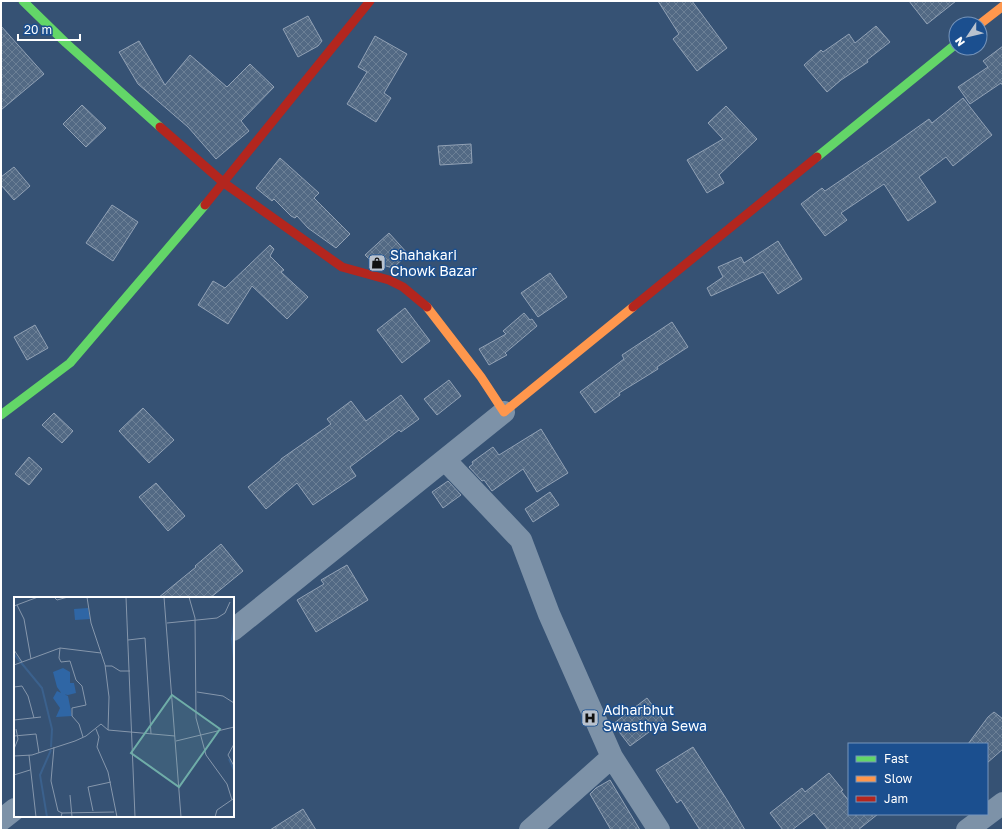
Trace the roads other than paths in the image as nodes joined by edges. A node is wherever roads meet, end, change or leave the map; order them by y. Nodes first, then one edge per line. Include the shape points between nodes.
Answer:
1 (23, 1) edge
2 (370, 1) edge
3 (1003, 6) edge
4 (988, 18) edge
5 (948, 51) edge
6 (224, 183) junction
7 (504, 412) junction
8 (1, 415) edge
9 (445, 460) junction
10 (234, 629) edge
11 (612, 757) junction
12 (1003, 803) edge
13 (14, 810) edge
14 (988, 814) edge
15 (987, 815) edge
16 (1, 820) edge
17 (530, 830) edge
18 (659, 830) edge
19 (967, 830) edge

1 - 6 street via 66,43
2 - 6 street
3 - 4 street
5 - 7 street
6 - 7 street via 342,267 389,280 403,287 428,308
6 - 8 street via 70,363
7 - 9 street
9 - 10 street
9 - 11 street via 521,540 549,614
11 - 17 street
11 - 18 street
12 - 14 street
13 - 16 street
15 - 19 street

